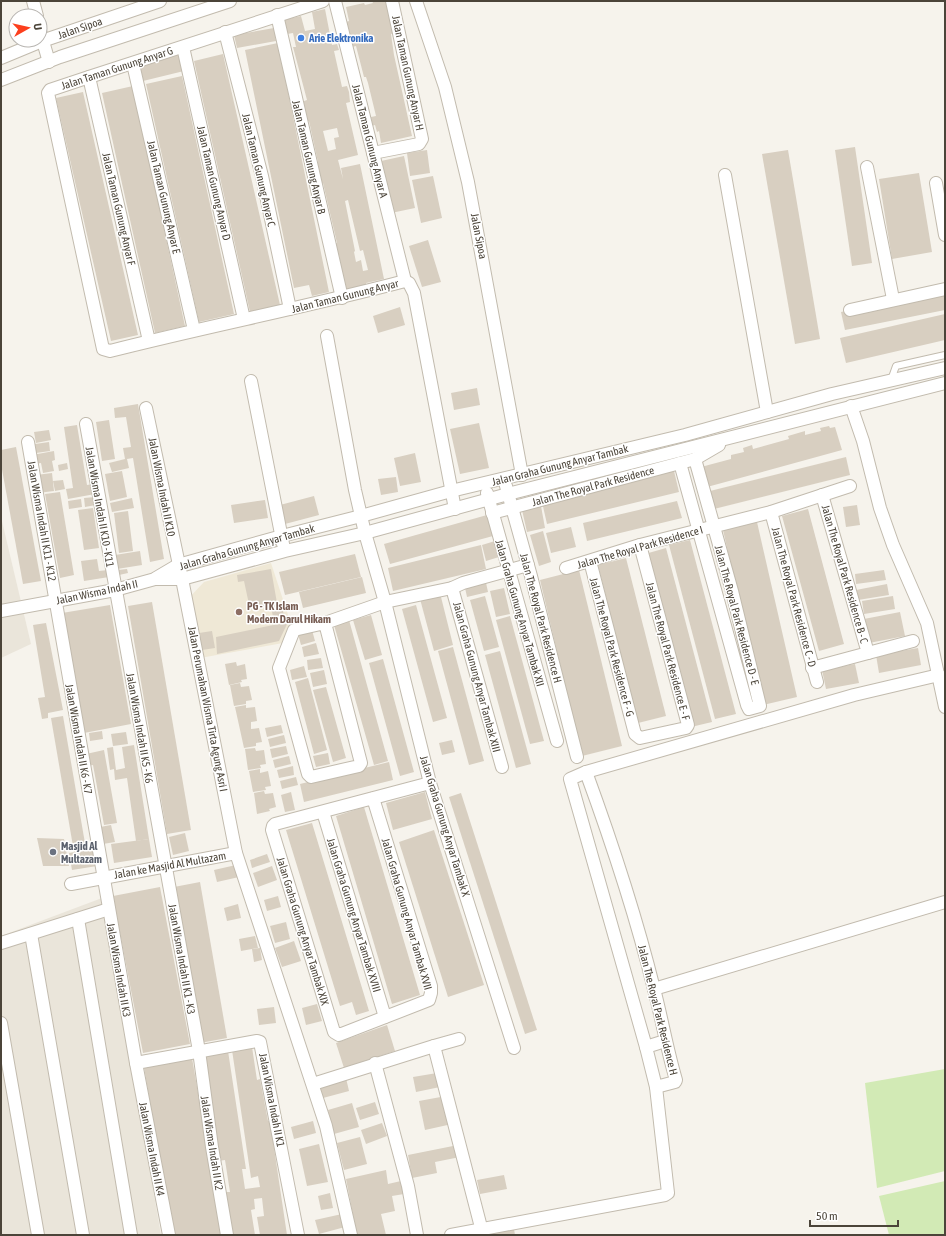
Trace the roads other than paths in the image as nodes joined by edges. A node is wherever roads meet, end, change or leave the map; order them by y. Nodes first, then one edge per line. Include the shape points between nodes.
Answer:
1 (160, 1) edge
2 (230, 1) edge
3 (323, 1) edge
4 (335, 1) edge
5 (392, 1) edge
6 (416, 1) edge
7 (277, 15) junction
8 (225, 32) junction
9 (48, 34) edge
10 (183, 47) junction
11 (19, 48) edge
12 (45, 48) edge
13 (1, 58) edge
14 (49, 62) junction
15 (133, 64) junction
16 (89, 77) junction
17 (1, 80) edge
18 (373, 154) junction
19 (866, 167) dead end
20 (725, 175) dead end
21 (936, 183) dead end
22 (945, 235) edge
23 (405, 281) junction
24 (945, 289) edge
25 (342, 298) junction
26 (893, 299) junction
27 (290, 309) junction
28 (850, 310) dead end
29 (244, 319) junction
30 (194, 330) junction
31 (327, 336) dead end
32 (150, 341) junction
33 (103, 349) joint
34 (945, 355) edge
35 (945, 368) edge
36 (891, 380) junction
37 (251, 381) dead end
38 (945, 383) edge
39 (851, 406) junction
40 (146, 408) dead end
41 (767, 412) junction
42 (86, 424) dead end
43 (726, 439) junction
44 (28, 442) dead end
45 (695, 459) junction
46 (680, 463) junction
47 (522, 475) junction
48 (504, 479) junction
49 (485, 484) junction
50 (850, 486) dead end
51 (451, 491) junction
52 (508, 494) junction
53 (822, 495) junction
54 (488, 500) junction
55 (512, 507) junction
56 (455, 509) junction
57 (772, 512) junction
58 (492, 513) junction
59 (362, 516) junction
60 (713, 526) junction
61 (698, 530) junction
62 (365, 533) junction
63 (282, 536) junction
64 (640, 545) junction
65 (285, 551) junction
66 (590, 561) junction
67 (178, 565) junction
68 (526, 566) junction
69 (566, 568) dead end
70 (510, 570) junction
71 (155, 579) junction
72 (182, 579) junction
73 (452, 588) junction
74 (115, 590) junction
75 (55, 601) junction
76 (385, 602) junction
77 (1, 611) edge
78 (541, 622) junction
79 (325, 623) junction
80 (525, 626) junction
81 (913, 641) dead end
82 (868, 653) junction
83 (812, 668) junction
84 (938, 675) junction
85 (816, 682) dead end
86 (945, 707) edge
87 (635, 734) joint
88 (557, 741) dead end
89 (577, 757) dead end
90 (502, 767) dead end
91 (586, 772) junction
92 (430, 783) junction
93 (373, 798) junction
94 (323, 812) junction
95 (236, 853) junction
96 (165, 867) junction
97 (104, 877) junction
98 (71, 884) dead end
99 (945, 902) edge
100 (109, 909) junction
101 (78, 919) junction
102 (32, 934) junction
103 (1, 943) edge
104 (654, 990) junction
105 (385, 1017) junction
106 (1, 1023) edge
107 (334, 1032) joint
108 (459, 1039) dead end
109 (657, 1044) junction
110 (434, 1046) junction
111 (514, 1048) dead end
112 (199, 1051) junction
113 (136, 1063) junction
114 (375, 1063) junction
115 (313, 1084) junction
116 (665, 1085) junction
117 (482, 1232) edge
118 (38, 1235) edge
119 (83, 1235) edge
120 (131, 1235) edge
121 (169, 1235) edge
122 (227, 1235) edge
123 (298, 1235) edge
124 (351, 1235) edge
125 (417, 1235) edge
126 (451, 1235) edge

1 - 9 street, Jalan Sipoa
2 - 14 street
3 - 7 street, Jalan Taman Gunung Anyar G
4 - 18 street, Jalan Taman Gunung Anyar A
5 - 18 street, Jalan Taman Gunung Anyar H via 422,139 419,144
6 - 47 street, Jalan Sipoa via 444,87 468,182
7 - 8 street, Jalan Taman Gunung Anyar G
7 - 25 street, Jalan Taman Gunung Anyar B
8 - 10 street, Jalan Taman Gunung Anyar G
8 - 27 street, Jalan Taman Gunung Anyar C via 262,176
10 - 15 street, Jalan Taman Gunung Anyar G
10 - 29 street, Jalan Taman Gunung Anyar D
11 - 13 street, Jalan Sipoa
12 - 14 street
14 - 17 street
15 - 16 street, Jalan Taman Gunung Anyar G
15 - 30 street, Jalan Taman Gunung Anyar E
16 - 32 street, Jalan Taman Gunung Anyar F
16 - 33 street, Jalan Taman Gunung Anyar G via 50,90 48,96
18 - 23 street, Jalan Taman Gunung Anyar A
19 - 26 street
20 - 41 street
21 - 22 street
23 - 25 street, Jalan Taman Gunung Anyar
23 - 51 street, Jalan Taman Gunung Anyar via 414,293
24 - 26 street
25 - 27 street, Jalan Taman Gunung Anyar
26 - 28 street
27 - 29 street, Jalan Taman Gunung Anyar
29 - 30 street, Jalan Taman Gunung Anyar
30 - 32 street, Jalan Taman Gunung Anyar
31 - 59 street, Jalan Graha Gunung Anyar Tambak X
32 - 33 street, Jalan Taman Gunung Anyar via 110,351
34 - 36 lane via 896,366
35 - 36 street, Jalan Graha Gunung Anyar Tambak
36 - 41 street, Jalan Graha Gunung Anyar Tambak
37 - 63 street
38 - 39 street, Jalan Graha Gunung Anyar Tambak
39 - 43 street, Jalan Graha Gunung Anyar Tambak
39 - 84 street via 880,508 927,623
40 - 67 street, Jalan Wisma Indah II K10
41 - 47 street, Jalan Graha Gunung Anyar Tambak
42 - 74 street, Jalan Wisma Indah II K10 - K11
43 - 45 street, Jalan The Royal Park Residence
43 - 52 street, Jalan Graha Gunung Anyar Tambak
44 - 75 street, Jalan Wisma Indah II K11 - K12
45 - 46 street, Jalan The Royal Park Residence
45 - 60 street
46 - 55 street, Jalan The Royal Park Residence
46 - 61 street
47 - 48 street, Jalan Graha Gunung Anyar Tambak
48 - 49 street, Jalan Graha Gunung Anyar Tambak
48 - 52 street, Jalan The Royal Park Residence H
49 - 51 street, Jalan Graha Gunung Anyar Tambak
49 - 54 street, Jalan Graha Gunung Anyar Tambak XII
50 - 53 street, Jalan The Royal Park Residence I
51 - 56 street, Jalan Taman Gunung Anyar
51 - 59 street, Jalan Graha Gunung Anyar Tambak
52 - 54 street, Jalan Graha Gunung Anyar Tambak
52 - 55 street, Jalan The Royal Park Residence H
53 - 57 street, Jalan The Royal Park Residence I
53 - 82 street, Jalan The Royal Park Residence B - C
54 - 56 street, Jalan Graha Gunung Anyar Tambak
54 - 58 street, Jalan Graha Gunung Anyar Tambak XII
55 - 58 street, Jalan The Royal Park Residence
55 - 68 street, Jalan The Royal Park Residence H
56 - 62 street, Jalan Graha Gunung Anyar Tambak
57 - 60 street, Jalan The Royal Park Residence I
57 - 83 street, Jalan The Royal Park Residence C - D
58 - 70 street, Jalan Graha Gunung Anyar Tambak XII
59 - 62 street, Jalan Graha Gunung Anyar Tambak X
59 - 63 street, Jalan Graha Gunung Anyar Tambak
60 - 61 street, Jalan The Royal Park Residence I
60 - 61 street, Jalan The Royal Park Residence D - E via 760,706 749,708 746,705
61 - 64 street, Jalan The Royal Park Residence I
62 - 65 street, Jalan Graha Gunung Anyar Tambak
62 - 76 street, Jalan Graha Gunung Anyar Tambak X
63 - 65 street
63 - 67 street, Jalan Graha Gunung Anyar Tambak
64 - 66 street, Jalan The Royal Park Residence I
64 - 87 street, Jalan The Royal Park Residence E - F via 688,725 686,728 640,738
65 - 72 street, Jalan Graha Gunung Anyar Tambak
66 - 69 street, Jalan The Royal Park Residence I
66 - 87 street, Jalan The Royal Park Residence F - G
67 - 71 street, Jalan Graha Gunung Anyar Tambak
67 - 72 street, Jalan Perumahan Wisma Tirta Agung Asri I
68 - 70 street
68 - 78 street, Jalan The Royal Park Residence H
70 - 73 street
70 - 80 street, Jalan Graha Gunung Anyar Tambak XII
71 - 72 street, Jalan Graha Gunung Anyar Tambak
71 - 74 street, Jalan Wisma Indah II
72 - 95 street, Jalan Perumahan Wisma Tirta Agung Asri I
73 - 76 street
73 - 90 street, Jalan Graha Gunung Anyar Tambak XIII
74 - 75 street, Jalan Wisma Indah II
74 - 96 street, Jalan Wisma Indah II K5 - K6
75 - 77 street, Jalan Wisma Indah II
75 - 97 street, Jalan Wisma Indah II K6 - K7
76 - 79 street
76 - 92 street, Jalan Graha Gunung Anyar Tambak X
78 - 80 street
78 - 89 street, Jalan The Royal Park Residence H
79 - 79 street via 361,763 359,766 311,777 308,774 279,668 294,630
80 - 88 street, Jalan Graha Gunung Anyar Tambak XII
81 - 82 street, Jalan The Royal Park Residence B - C
82 - 83 street, Jalan The Royal Park Residence B - C
83 - 85 street, Jalan The Royal Park Residence C - D
84 - 86 street
84 - 91 street via 854,695
91 - 104 street, Jalan The Royal Park Residence H via 620,871
91 - 109 street via 570,780
92 - 93 street
92 - 111 street, Jalan Graha Gunung Anyar Tambak X
93 - 94 street
93 - 105 street, Jalan Graha Gunung Anyar Tambak XVII via 431,986 429,1000
94 - 105 street, Jalan Graha Gunung Anyar Tambak XVIII
94 - 107 street, Jalan Graha Gunung Anyar Tambak XIX via 275,824 272,830
95 - 96 street, Jalan ke Masjid Al Multazam
95 - 115 street, Jalan Perumahan Wisma Tirta Agung Asri I
96 - 97 street, Jalan ke Masjid Al Multazam
96 - 112 street, Jalan Wisma Indah II K1 - K3
97 - 98 street, Jalan ke Masjid Al Multazam
97 - 100 street, Jalan Wisma Indah II K3
99 - 104 street
100 - 101 street
100 - 113 street, Jalan Wisma Indah II K3
101 - 102 street
101 - 120 street
102 - 103 street
102 - 119 street
104 - 109 street, Jalan The Royal Park Residence H
105 - 107 street, Jalan Graha Gunung Anyar Tambak XVII via 339,1035
106 - 118 street
108 - 110 street
109 - 116 street
109 - 116 street, Jalan The Royal Park Residence H via 676,1080
110 - 114 street
110 - 117 street
112 - 113 street, Jalan Wisma Indah II K1
112 - 122 street, Jalan Wisma Indah II K2
112 - 123 street, Jalan Wisma Indah II K1 via 260,1042
113 - 121 street, Jalan Wisma Indah II K4
114 - 115 street
114 - 125 street via 408,1186
115 - 124 street, Jalan Perumahan Wisma Tirta Agung Asri I via 326,1126
116 - 117 street, Jalan The Royal Park Residence H via 668,1193
117 - 126 street

